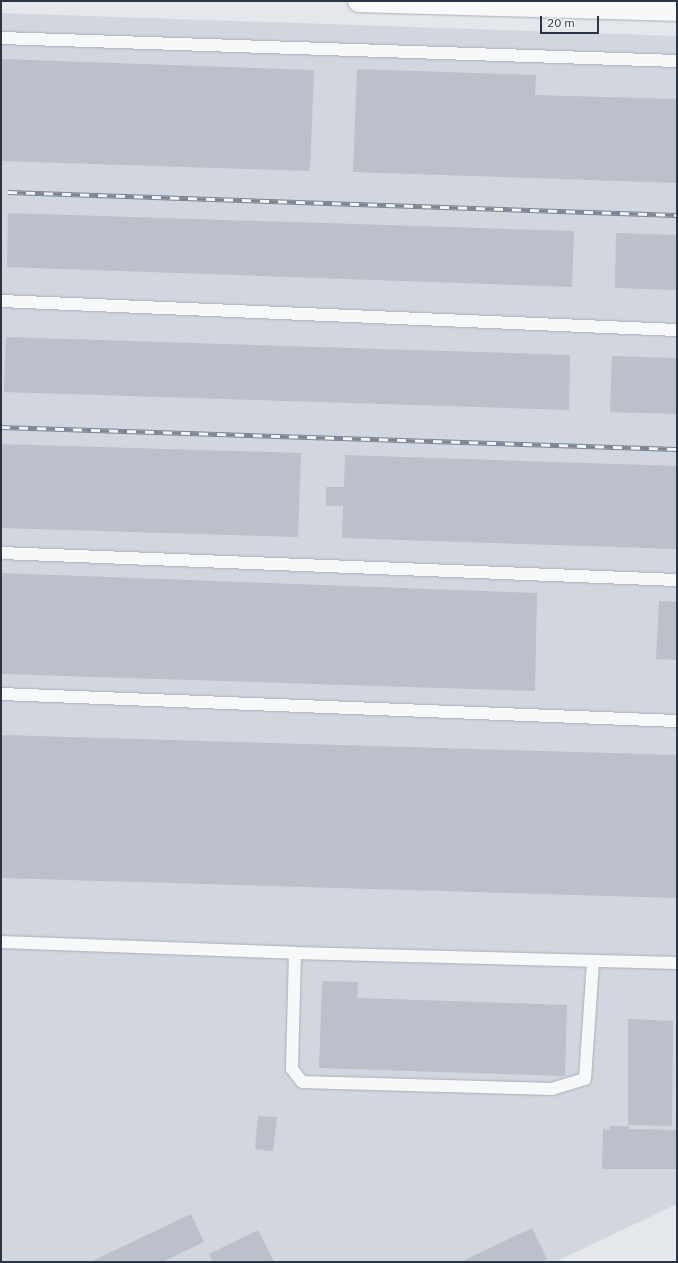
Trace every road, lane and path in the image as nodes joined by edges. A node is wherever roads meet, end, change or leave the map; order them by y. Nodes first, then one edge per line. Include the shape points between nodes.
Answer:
1 (359, 1) edge
2 (510, 3) edge
3 (677, 10) edge
4 (1, 38) edge
5 (677, 61) edge
6 (1, 301) edge
7 (677, 330) edge
8 (1, 553) edge
9 (677, 580) edge
10 (1, 694) edge
11 (677, 721) edge
12 (1, 942) edge
13 (295, 953) junction
14 (593, 962) junction
15 (677, 963) edge

1 - 2 street
2 - 3 street
4 - 5 lane
6 - 7 lane
8 - 9 lane
10 - 11 lane
12 - 13 lane
13 - 14 lane
13 - 14 lane via 292,1069 302,1082 552,1089 585,1079
14 - 15 lane

